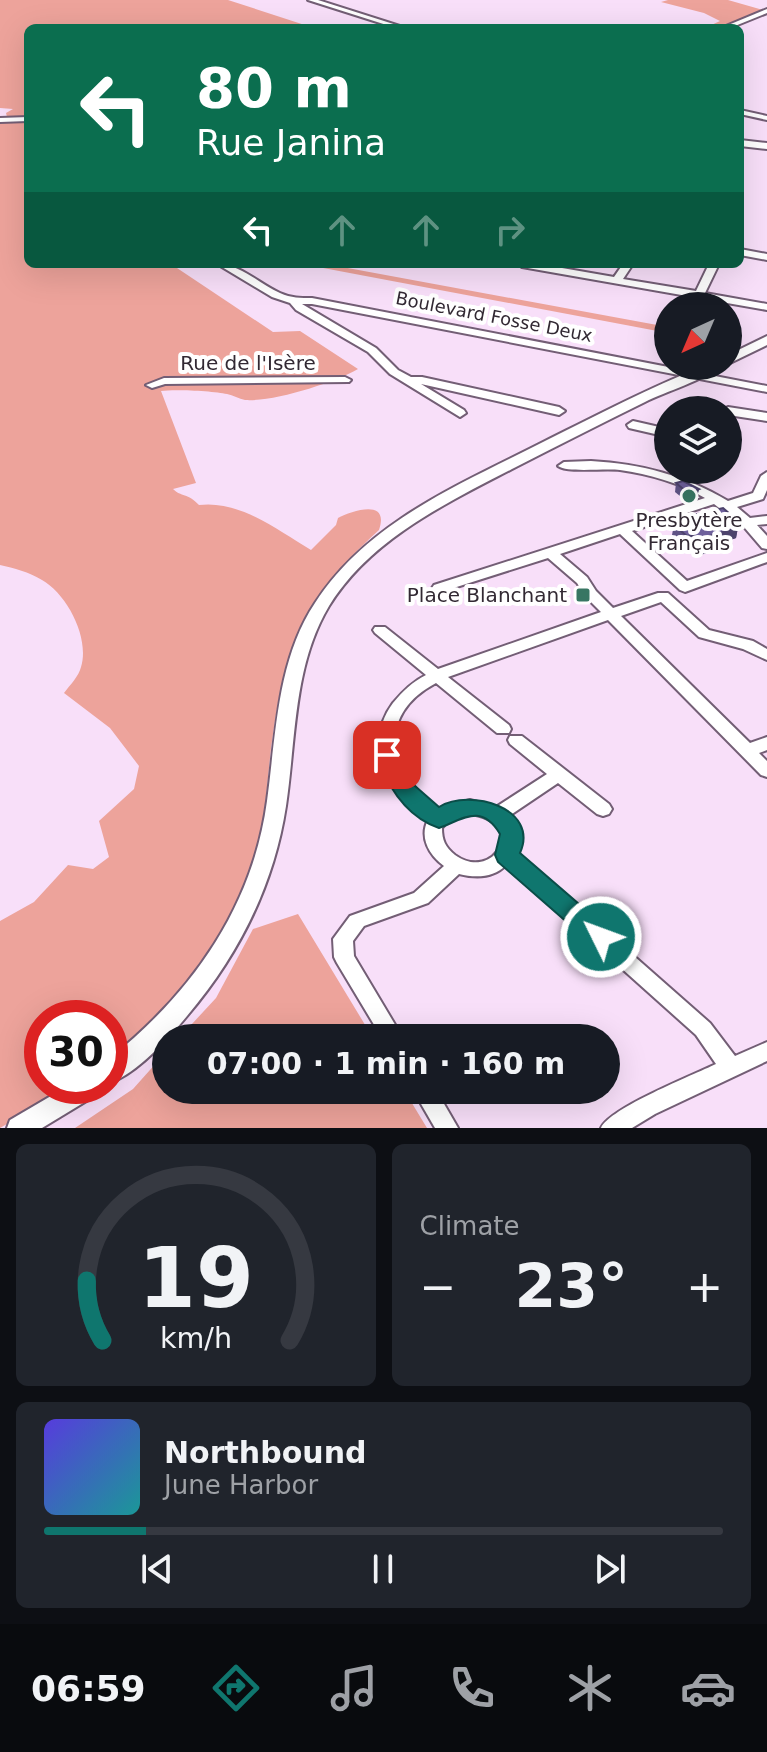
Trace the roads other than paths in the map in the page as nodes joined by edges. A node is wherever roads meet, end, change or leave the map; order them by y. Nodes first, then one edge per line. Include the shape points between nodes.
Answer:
1 (311, 0) edge
2 (767, 11) edge
3 (390, 24) edge
4 (734, 24) edge
5 (744, 113) edge
6 (0, 118) edge
7 (767, 118) edge
8 (24, 119) edge
9 (744, 143) edge
10 (767, 146) edge
11 (744, 253) edge
12 (767, 257) edge
13 (229, 268) edge
14 (550, 268) edge
15 (625, 268) edge
16 (712, 268) edge
17 (617, 280) junction
18 (683, 292) edge
19 (700, 292) edge
20 (294, 301) junction
21 (742, 303) edge
22 (767, 307) edge
23 (767, 340) edge
24 (742, 353) edge
25 (654, 366) edge
26 (345, 380) dead end
27 (681, 380) edge
28 (723, 380) edge
29 (407, 381) junction
30 (152, 385) dead end
31 (767, 389) edge
32 (559, 411) dead end
33 (460, 413) dead end
34 (742, 413) edge
35 (767, 417) edge
36 (633, 425) dead end
37 (654, 430) edge
38 (564, 466) dead end
39 (654, 473) edge
40 (767, 476) edge
41 (688, 484) edge
42 (713, 500) junction
43 (727, 506) junction
44 (767, 520) edge
45 (748, 522) junction
46 (622, 529) junction
47 (767, 545) edge
48 (550, 552) junction
49 (767, 557) edge
50 (439, 588) dead end
51 (611, 614) junction
52 (380, 630) dead end
53 (766, 653) edge
54 (438, 676) junction
55 (767, 743) edge
56 (747, 751) junction
57 (767, 771) edge
58 (559, 774) junction
59 (603, 809) dead end
60 (498, 815) junction
61 (439, 819) junction
62 (507, 855) junction
63 (455, 866) junction
64 (385, 1024) edge
65 (767, 1051) edge
66 (128, 1057) edge
67 (731, 1068) junction
68 (60, 1104) edge
69 (432, 1104) edge
70 (19, 1128) edge
71 (447, 1128) edge
72 (612, 1128) edge

1 - 3 street
2 - 4 street
5 - 7 street
6 - 8 street
9 - 10 street
11 - 12 street
13 - 20 street, Boulevard Fosse Deux
14 - 17 street
15 - 17 street
16 - 19 street
17 - 18 street
20 - 25 street, Boulevard Fosse Deux
20 - 29 street via 372,350
21 - 22 street
23 - 24 main road
26 - 30 street, Rue de l'Isère
27 - 66 main road via 424,510 379,540 343,576 320,609 297,663 270,843 251,897 194,992
28 - 31 street, Boulevard Fosse Deux
29 - 32 street
29 - 33 street
34 - 35 street
36 - 37 street
38 - 39 street via 633,467
40 - 43 street via 758,496
41 - 42 street
42 - 43 street
42 - 46 street
43 - 45 street
44 - 45 street
45 - 47 street
46 - 48 street
46 - 49 street via 685,587
48 - 50 street
48 - 51 street
51 - 53 street via 663,596 704,634
51 - 54 street
51 - 56 street
52 - 54 street
54 - 58 street
54 - 61 street via 408,695 393,717 387,755 398,783
55 - 56 street
56 - 57 street
58 - 59 street
58 - 60 street
60 - 61 street via 470,807 451,810
60 - 62 street via 511,833
61 - 63 street via 432,841 439,855
62 - 63 street via 484,868
62 - 67 street via 703,1029
63 - 64 street via 421,898 357,921 343,939 344,957
65 - 67 street
67 - 72 street
68 - 70 main road
69 - 71 street

